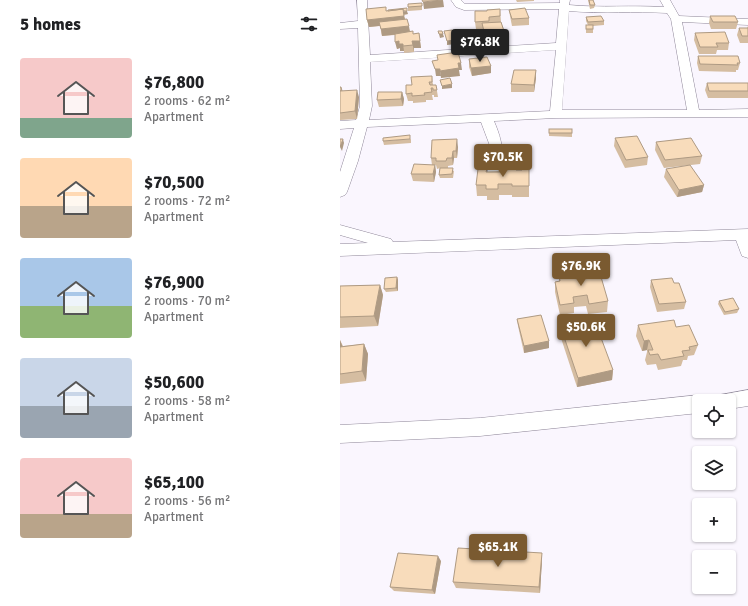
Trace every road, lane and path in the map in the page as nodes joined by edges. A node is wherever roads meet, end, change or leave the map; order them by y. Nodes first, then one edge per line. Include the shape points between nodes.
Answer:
1 (362, 0) edge
2 (456, 0) edge
3 (665, 0) edge
4 (564, 5) edge
5 (674, 15) junction
6 (748, 22) edge
7 (363, 24) junction
8 (340, 26) edge
9 (561, 46) junction
10 (365, 59) junction
11 (694, 113) junction
12 (748, 113) edge
13 (556, 114) junction
14 (486, 118) junction
15 (361, 124) junction
16 (340, 125) edge
17 (494, 176) edge
18 (340, 192) edge
19 (340, 230) edge
20 (745, 234) edge
21 (394, 248) junction
22 (340, 250) edge
23 (748, 252) edge
24 (748, 398) edge
25 (736, 400) edge
26 (692, 405) edge
27 (340, 434) edge

1 - 7 street
2 - 4 street via 464,7
3 - 5 street
4 - 5 street via 591,10 639,8
4 - 9 street
5 - 6 street
5 - 11 street
7 - 8 street
7 - 10 street
9 - 10 street
9 - 13 street
10 - 15 street via 366,106
11 - 12 street
11 - 13 street
13 - 14 street
14 - 15 street
14 - 17 street via 498,152
15 - 16 street
15 - 18 street
19 - 21 street via 374,239
20 - 21 street
20 - 23 street
21 - 22 street
24 - 25 street
26 - 27 street via 480,428

